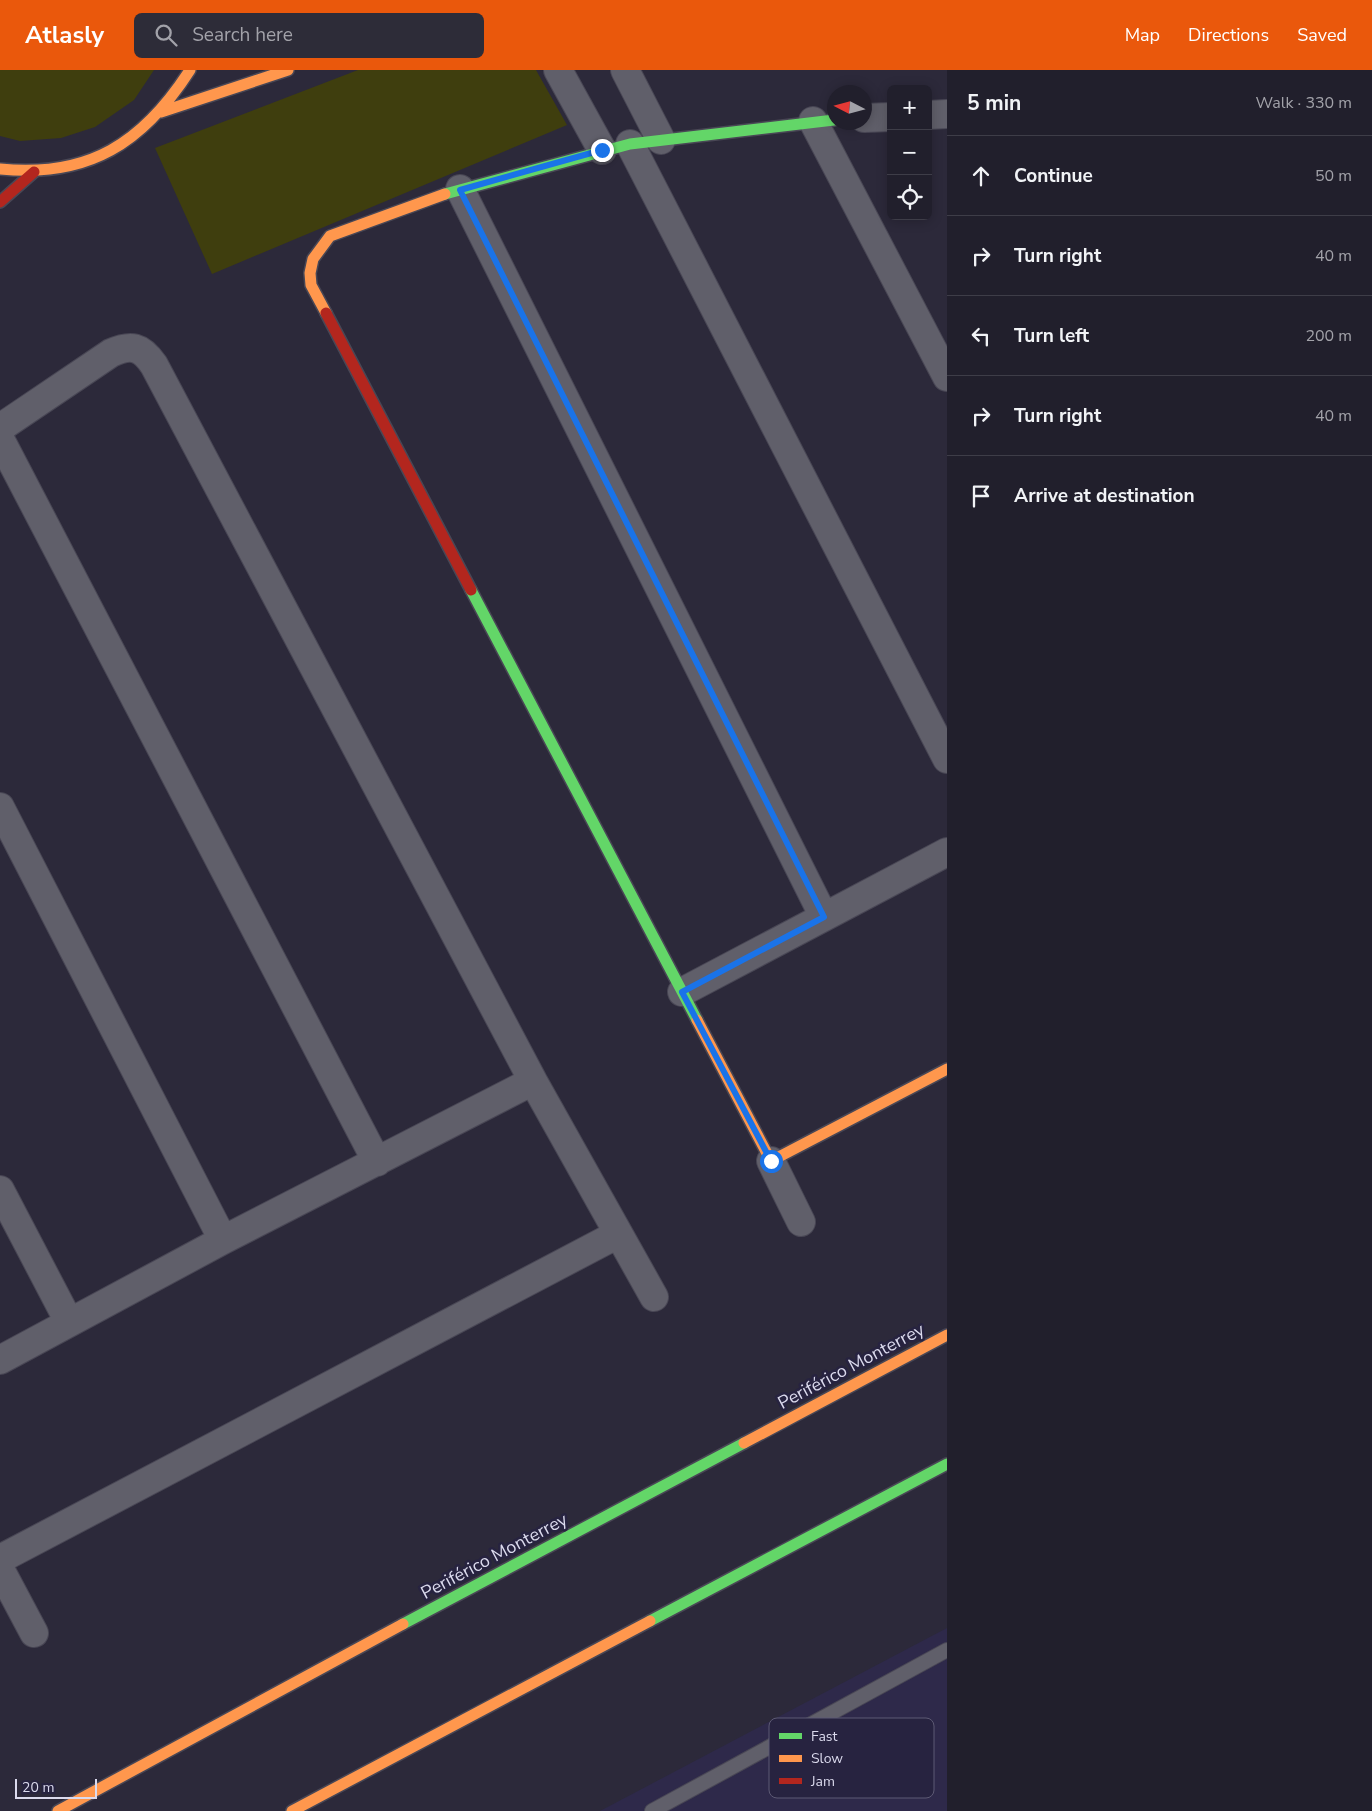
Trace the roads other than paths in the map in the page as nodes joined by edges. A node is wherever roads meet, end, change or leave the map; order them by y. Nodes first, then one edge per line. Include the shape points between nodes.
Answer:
1 (190, 70) edge
2 (288, 70) edge
3 (558, 70) edge
4 (625, 70) edge
5 (161, 112) junction
6 (932, 114) edge
7 (947, 114) edge
8 (887, 117) edge
9 (872, 118) edge
10 (824, 120) edge
11 (661, 140) junction
12 (630, 144) junction
13 (602, 150) junction
14 (0, 169) edge
15 (34, 172) junction
16 (460, 190) junction
17 (0, 202) edge
18 (947, 377) edge
19 (0, 428) edge
20 (0, 439) edge
21 (947, 760) edge
22 (0, 807) edge
23 (947, 852) edge
24 (824, 917) junction
25 (682, 992) junction
26 (947, 1069) edge
27 (533, 1081) junction
28 (771, 1161) junction
29 (377, 1162) junction
30 (0, 1190) edge
31 (801, 1222) dead end
32 (618, 1234) junction
33 (223, 1240) junction
34 (654, 1297) dead end
35 (69, 1322) junction
36 (947, 1334) edge
37 (0, 1360) edge
38 (947, 1464) edge
39 (0, 1559) edge
40 (0, 1569) edge
41 (34, 1633) dead end
42 (947, 1650) edge
43 (822, 1718) edge
44 (769, 1747) edge
45 (58, 1811) edge
46 (292, 1811) edge
47 (652, 1811) edge

1 - 5 main road
2 - 5 main road
3 - 13 street
4 - 11 street
5 - 15 main road via 140,132 107,152 62,168
6 - 7 street
8 - 9 street
10 - 11 main road
10 - 18 street
11 - 12 main road
12 - 13 main road
12 - 21 street
13 - 16 main road
14 - 15 main road
15 - 17 main road
16 - 24 street
16 - 25 main road via 330,236 314,259 311,285
19 - 27 street via 111,353 124,348 146,353
20 - 29 street
22 - 33 street
23 - 24 street
24 - 25 street
25 - 28 main road
26 - 28 main road
27 - 29 street
27 - 32 street
28 - 31 street
29 - 33 street
30 - 35 street
32 - 34 street
32 - 39 street
33 - 35 street
35 - 37 street
36 - 45 main road, Periférico Monterrey
38 - 46 main road
40 - 41 street
42 - 43 lane
44 - 47 lane

